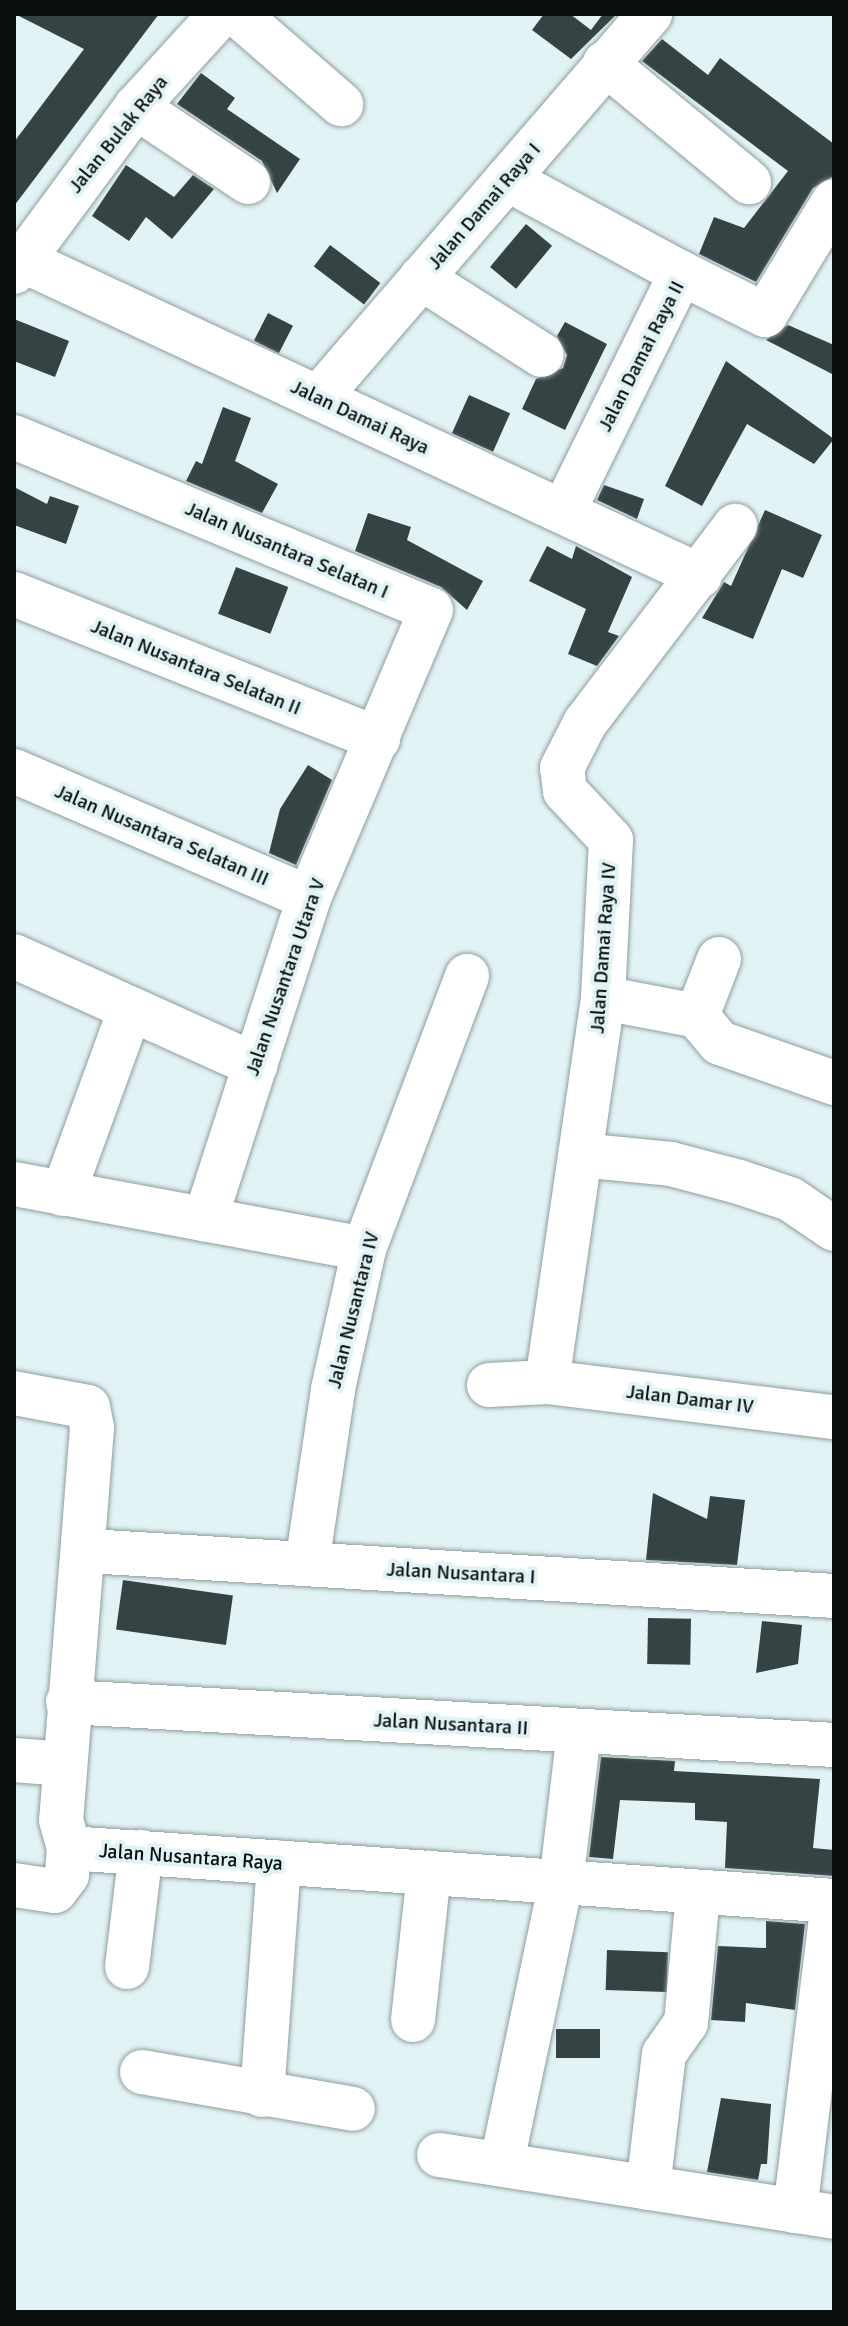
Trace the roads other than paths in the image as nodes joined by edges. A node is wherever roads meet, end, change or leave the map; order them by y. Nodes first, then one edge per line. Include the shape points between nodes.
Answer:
1 (221, 14) edge
2 (237, 14) edge
3 (650, 14) edge
4 (605, 63) junction
5 (341, 104) dead end
6 (136, 107) junction
7 (507, 179) junction
8 (248, 182) dead end
9 (749, 182) dead end
10 (834, 201) edge
11 (17, 266) edge
12 (681, 273) junction
13 (421, 278) junction
14 (542, 355) dead end
15 (318, 398) junction
16 (14, 437) edge
17 (563, 512) junction
18 (735, 526) dead end
19 (700, 576) junction
20 (14, 594) edge
21 (378, 739) junction
22 (14, 771) edge
23 (309, 898) junction
24 (14, 956) edge
25 (719, 959) dead end
26 (467, 976) dead end
27 (603, 998) junction
28 (129, 1013) junction
29 (697, 1016) junction
30 (255, 1065) junction
31 (833, 1077) edge
32 (580, 1155) junction
33 (14, 1184) edge
34 (63, 1194) junction
35 (205, 1220) junction
36 (834, 1229) edge
37 (364, 1249) junction
38 (547, 1382) junction
39 (489, 1385) dead end
40 (14, 1393) edge
41 (834, 1417) edge
42 (88, 1551) junction
43 (307, 1564) junction
44 (834, 1596) edge
45 (68, 1702) junction
46 (579, 1732) junction
47 (834, 1745) edge
48 (14, 1760) edge
49 (65, 1764) junction
50 (69, 1848) junction
51 (141, 1852) junction
52 (279, 1863) junction
53 (429, 1873) junction
54 (561, 1883) junction
55 (14, 1885) edge
56 (698, 1894) junction
57 (834, 1901) edge
58 (127, 1967) dead end
59 (413, 2020) dead end
60 (142, 2072) dead end
61 (262, 2095) junction
62 (353, 2109) dead end
63 (439, 2155) dead end
64 (502, 2162) junction
65 (648, 2188) junction
66 (815, 2214) edge

1 - 6 street, Jalan Bulak Raya
2 - 5 street
3 - 4 street, Jalan Damai Raya I
4 - 7 street, Jalan Damai Raya I
4 - 9 street
6 - 8 street
6 - 11 street, Jalan Bulak Raya
7 - 12 street
7 - 13 street, Jalan Damai Raya I
10 - 12 street, Jalan Damai Raya II via 765,315
11 - 15 street, Jalan Damai Raya
12 - 17 street, Jalan Damai Raya II
13 - 14 street
13 - 15 street, Jalan Damai Raya I
15 - 17 street, Jalan Damai Raya
16 - 21 street, Jalan Nusantara Selatan I via 431,610
17 - 19 street, Jalan Damai Raya
18 - 19 street, Jalan Damai Raya IV
19 - 27 street, Jalan Damai Raya IV via 585,723 562,768 565,791 611,840
20 - 21 street, Jalan Nusantara Selatan II
21 - 23 street, Jalan Nusantara Utara V
22 - 23 street, Jalan Nusantara Selatan III
23 - 30 street, Jalan Nusantara Utara V
24 - 28 street
25 - 29 street
26 - 37 street, Jalan Nusantara IV
27 - 29 street
27 - 32 street, Jalan Damai Raya IV
28 - 30 street
28 - 34 street
29 - 31 street via 720,1043
30 - 35 street, Jalan Nusantara Utara V
32 - 36 street via 671,1164 739,1182 790,1199
32 - 38 street, Jalan Damai Raya IV
33 - 34 street
34 - 35 street
35 - 37 street
37 - 43 street, Jalan Nusantara IV via 333,1389
38 - 39 street, Jalan Damar IV
38 - 41 street, Jalan Damar IV
40 - 42 street via 88,1407
42 - 43 street, Jalan Nusantara I
42 - 45 street
43 - 44 street, Jalan Nusantara I
45 - 46 street, Jalan Nusantara II
45 - 49 street
46 - 47 street, Jalan Nusantara II
46 - 54 street
48 - 49 street
49 - 50 street via 61,1831
50 - 51 street, Jalan Nusantara Raya
50 - 55 street via 67,1875 55,1891
51 - 52 street, Jalan Nusantara Raya
51 - 58 street
52 - 53 street, Jalan Nusantara Raya
52 - 61 street
53 - 54 street, Jalan Nusantara Raya
53 - 59 street
54 - 56 street, Jalan Nusantara Raya
54 - 64 street
56 - 57 street, Jalan Nusantara Raya
56 - 65 street via 686,2023 664,2054
57 - 66 street
60 - 61 street
61 - 62 street
63 - 64 street
64 - 65 street
65 - 66 street

